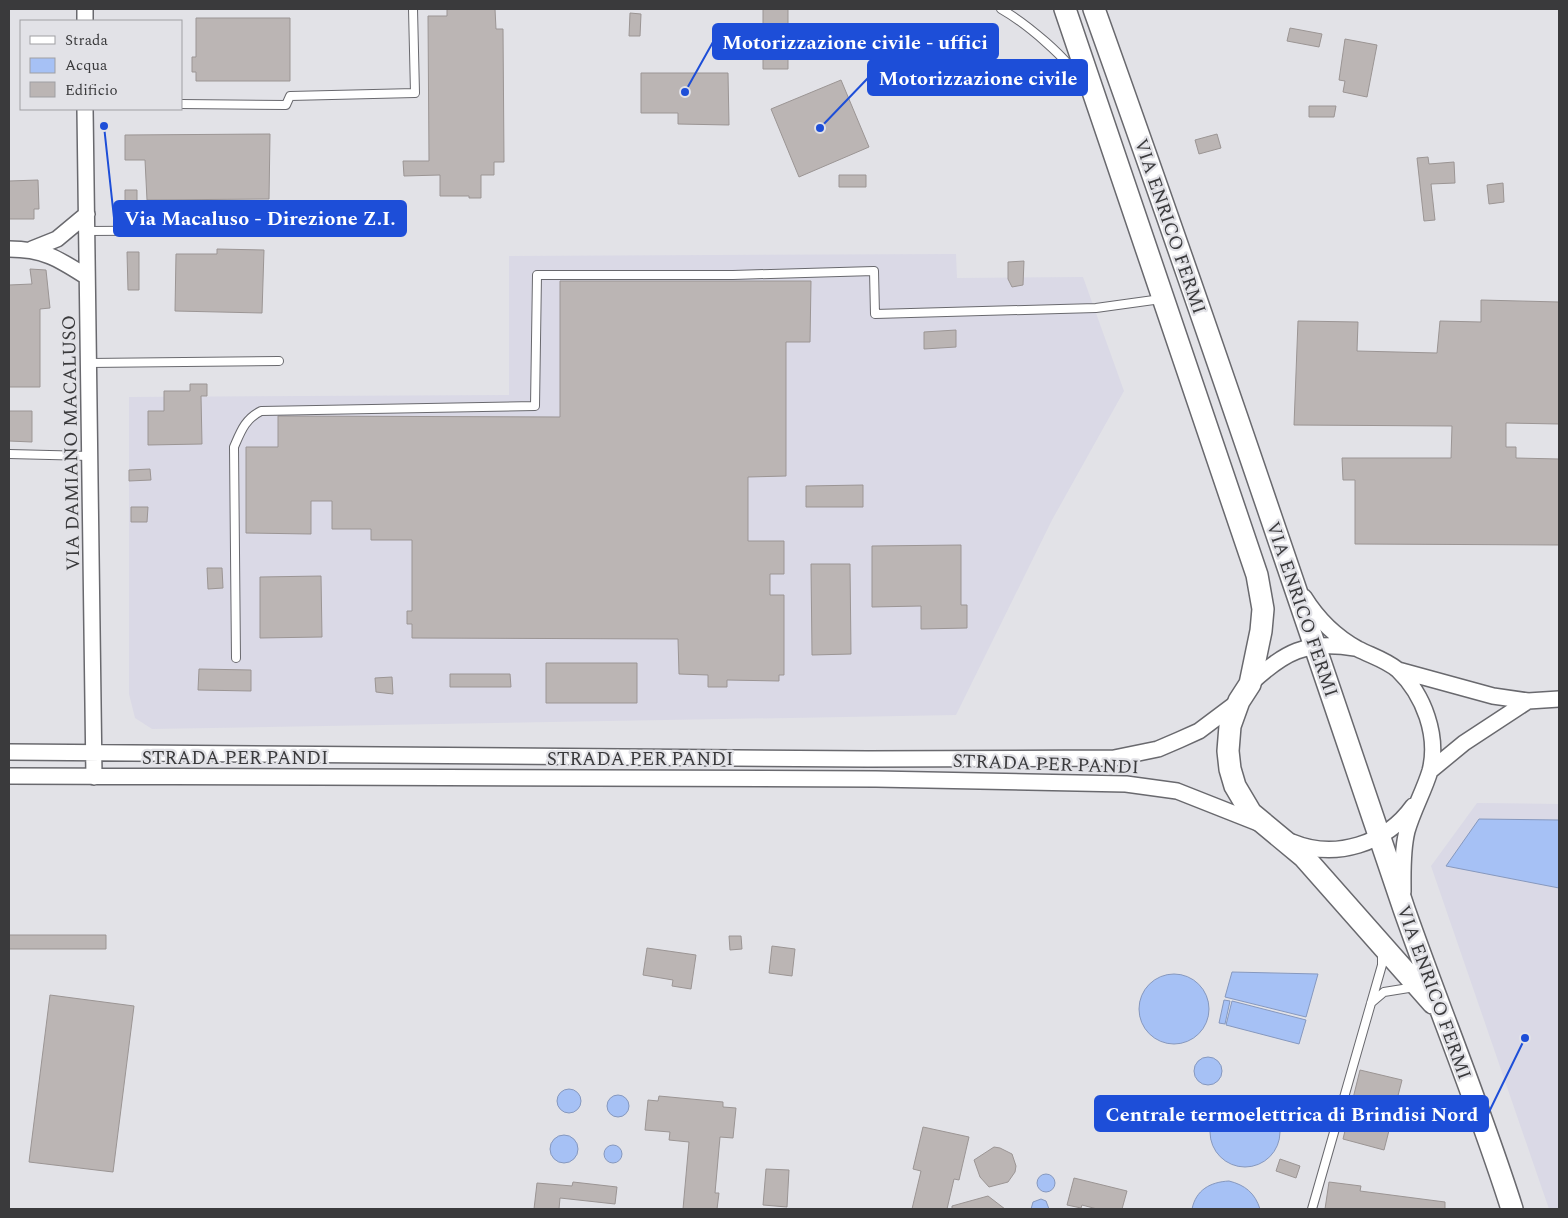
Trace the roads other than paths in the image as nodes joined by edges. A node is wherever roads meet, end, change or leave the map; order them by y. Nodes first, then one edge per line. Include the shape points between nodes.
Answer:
1 (413, 9) edge
2 (1001, 9) edge
3 (1064, 9) edge
4 (1094, 9) edge
5 (182, 104) edge
6 (86, 110) edge
7 (1106, 134) junction
8 (87, 214) junction
9 (272, 230) dead end
10 (87, 231) junction
11 (9, 249) edge
12 (32, 249) junction
13 (88, 277) junction
14 (1163, 299) junction
15 (279, 361) dead end
16 (89, 363) junction
17 (9, 454) edge
18 (90, 456) junction
19 (1293, 579) junction
20 (1316, 646) junction
21 (1359, 649) junction
22 (236, 658) dead end
23 (1398, 670) junction
24 (1244, 693) junction
25 (1559, 699) edge
26 (1528, 701) junction
27 (9, 752) edge
28 (93, 753) junction
29 (1430, 770) junction
30 (9, 776) edge
31 (94, 777) junction
32 (1420, 797) junction
33 (1272, 832) junction
34 (1381, 837) junction
35 (1403, 904) junction
36 (1379, 942) junction
37 (1422, 980) junction
38 (1369, 1004) junction
39 (1312, 1209) edge
40 (1512, 1209) edge

1 - 5 lane via 415,93 290,96 286,105
2 - 7 lane via 1021,20 1079,79
3 - 7 street, VIA ENRICO FERMI
4 - 19 street, VIA ENRICO FERMI
6 - 8 street, VIA DAMIANO MACALUSO
7 - 14 street, VIA ENRICO FERMI
8 - 10 street, VIA DAMIANO MACALUSO
8 - 12 street via 57,240
9 - 10 lane
10 - 13 street, VIA DAMIANO MACALUSO
11 - 12 street
12 - 13 street via 61,260
13 - 16 street, VIA DAMIANO MACALUSO
14 - 22 lane via 1096,308 875,314 874,271 536,275 535,406 262,411 250,416 234,447
14 - 24 street, VIA ENRICO FERMI via 1252,556 1263,609 1261,631
15 - 16 lane
16 - 18 street, VIA DAMIANO MACALUSO
17 - 18 lane
18 - 28 street, VIA DAMIANO MACALUSO
19 - 20 street, VIA ENRICO FERMI
19 - 21 street via 1324,623
20 - 21 street, STRADA PER PANDI
20 - 24 street, STRADA PER PANDI via 1303,648 1273,662
20 - 34 street, VIA ENRICO FERMI
21 - 23 street
23 - 26 street via 1492,696
23 - 29 street via 1413,687 1424,708 1430,729
24 - 28 street, STRADA PER PANDI via 1199,731 1158,749 1114,758
24 - 33 street, VIA ENRICO FERMI via 1230,726 1230,769 1242,801
25 - 26 street
26 - 29 street via 1464,743
27 - 28 street, STRADA PER PANDI
28 - 31 street, VIA DAMIANO MACALUSO
29 - 32 street
30 - 31 street, STRADA PER PANDI
31 - 33 street, STRADA PER PANDI via 876,778 1126,784 1177,791 1230,810
32 - 34 street via 1404,818
32 - 35 street via 1404,848
33 - 34 street, STRADA PER PANDI via 1301,846 1323,850 1345,849
33 - 36 street, VIA ENRICO FERMI via 1304,857
34 - 35 street, VIA ENRICO FERMI
35 - 37 street, VIA ENRICO FERMI
36 - 37 street, VIA ENRICO FERMI
36 - 38 lane via 1382,965
37 - 38 lane via 1392,989
37 - 40 street, VIA ENRICO FERMI via 1440,1011 1487,1131
38 - 39 lane

